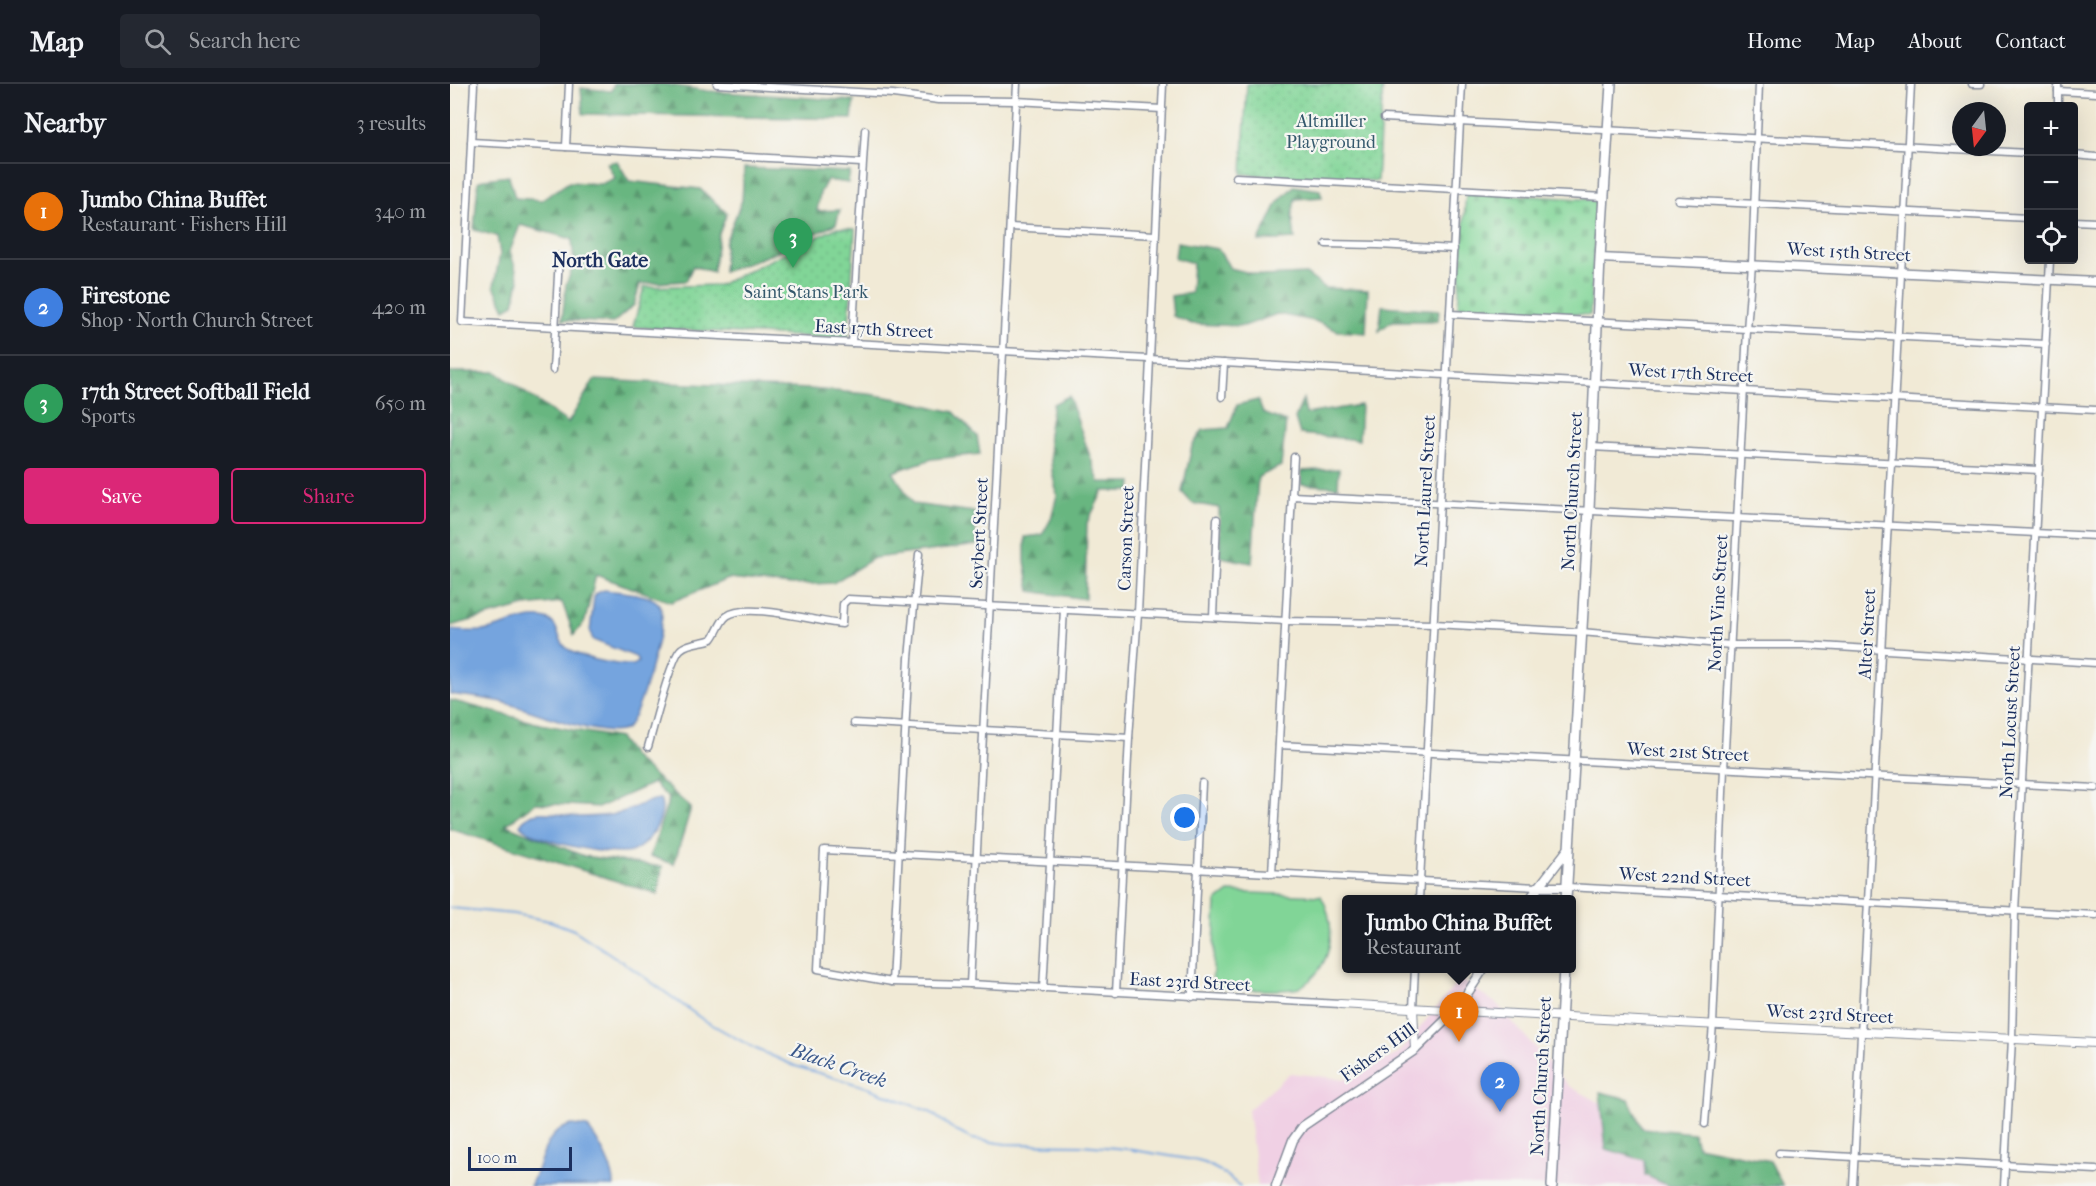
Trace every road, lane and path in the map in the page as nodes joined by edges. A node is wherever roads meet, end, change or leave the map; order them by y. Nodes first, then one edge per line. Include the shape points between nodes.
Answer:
1 (474, 84) edge
2 (569, 84) edge
3 (717, 84) edge
4 (867, 84) edge
5 (1017, 84) edge
6 (1163, 84) edge
7 (1462, 84) edge
8 (1611, 84) edge
9 (1760, 84) edge
10 (1911, 84) edge
11 (1972, 84) edge
12 (1981, 84) edge
13 (2058, 88) edge
14 (866, 93) junction
15 (2096, 93) edge
16 (1016, 101) junction
17 (1162, 109) junction
18 (1384, 118) dead end
19 (1460, 122) junction
20 (865, 130) dead end
21 (1608, 130) junction
22 (1757, 138) junction
23 (471, 142) junction
24 (566, 147) junction
25 (1908, 147) junction
26 (2024, 153) edge
27 (2078, 155) edge
28 (2096, 157) edge
29 (861, 163) junction
30 (1236, 177) dead end
31 (1456, 189) junction
32 (1604, 196) junction
33 (1678, 200) dead end
34 (1753, 204) junction
35 (1904, 212) junction
36 (2024, 218) edge
37 (2078, 221) edge
38 (2096, 222) edge
39 (1010, 227) junction
40 (1155, 235) junction
41 (1326, 244) dead end
42 (1454, 249) junction
43 (559, 256) dead end
44 (1600, 258) junction
45 (1752, 264) junction
46 (2050, 264) edge
47 (1900, 272) junction
48 (2049, 280) junction
49 (2096, 282) edge
50 (1450, 314) junction
51 (1598, 322) junction
52 (556, 327) junction
53 (1747, 330) junction
54 (1898, 338) junction
55 (852, 343) junction
56 (2046, 344) junction
57 (1003, 351) junction
58 (1149, 359) junction
59 (1224, 363) junction
60 (1285, 366) joint
61 (553, 370) dead end
62 (1447, 375) junction
63 (1594, 383) junction
64 (1743, 391) junction
65 (1222, 397) dead end
66 (1894, 399) junction
67 (2042, 406) junction
68 (2096, 410) edge
69 (1591, 447) junction
70 (1740, 455) junction
71 (1294, 457) dead end
72 (1891, 463) junction
73 (2040, 470) junction
74 (1292, 496) junction
75 (1440, 502) junction
76 (1589, 509) junction
77 (1737, 517) junction
78 (1217, 519) dead end
79 (1887, 525) junction
80 (2035, 533) junction
81 (2096, 536) edge
82 (919, 554) dead end
83 (915, 602) junction
84 (990, 605) junction
85 (1064, 609) junction
86 (1138, 613) junction
87 (1213, 617) junction
88 (1286, 621) junction
89 (1434, 624) junction
90 (1581, 632) junction
91 (1731, 645) junction
92 (1881, 649) junction
93 (2029, 659) junction
94 (2096, 663) edge
95 (854, 723) dead end
96 (905, 726) junction
97 (983, 730) junction
98 (1056, 734) junction
99 (1129, 738) junction
100 (1279, 745) junction
101 (648, 747) dead end
102 (1427, 753) junction
103 (1574, 761) junction
104 (1724, 769) junction
105 (1874, 777) junction
106 (1202, 783) dead end
107 (2022, 784) junction
108 (2096, 788) edge
109 (1569, 848) junction
110 (899, 854) junction
111 (976, 858) junction
112 (1050, 862) junction
113 (1122, 866) junction
114 (1197, 870) junction
115 (1272, 874) junction
116 (1420, 882) junction
117 (1537, 887) junction
118 (1567, 887) junction
119 (1419, 895) edge
120 (1532, 895) edge
121 (1566, 895) edge
122 (1719, 896) junction
123 (1868, 903) junction
124 (2015, 911) junction
125 (2096, 915) edge
126 (1415, 973) edge
127 (1481, 973) edge
128 (1564, 973) edge
129 (892, 982) junction
130 (970, 984) junction
131 (1043, 989) junction
132 (1116, 993) junction
133 (1192, 997) junction
134 (1340, 1004) joint
135 (1413, 1008) junction
136 (1457, 1009) junction
137 (1562, 1016) junction
138 (1713, 1024) junction
139 (1861, 1030) junction
140 (2012, 1039) junction
141 (2096, 1043) edge
142 (1415, 1050) junction
143 (1705, 1124) dead end
144 (1779, 1153) dead end
145 (1854, 1157) junction
146 (2005, 1164) junction
147 (2096, 1170) edge
148 (1276, 1186) edge
149 (1552, 1186) edge
150 (1853, 1186) edge
151 (2004, 1186) edge

1 - 23 street
2 - 24 street
3 - 14 street
4 - 14 street
5 - 16 street, Seybert Street
6 - 17 street, Carson Street
7 - 19 street, North Laurel Street
8 - 21 main road, North Church Street
9 - 22 street, North Vine Street
10 - 25 street, Alter Street
11 - 12 street
13 - 15 street
14 - 16 street via 939,100
16 - 17 street
16 - 39 street, Seybert Street
17 - 40 street, Carson Street
18 - 19 street
19 - 21 street
19 - 31 street, North Laurel Street
20 - 29 street
21 - 22 street
21 - 32 main road, North Church Street
22 - 25 street
22 - 34 street, North Vine Street
23 - 24 street
23 - 52 street, East 17th Street via 462,322
24 - 29 street
25 - 26 street
25 - 35 street, Alter Street
27 - 28 street
29 - 55 street
30 - 31 street
31 - 32 street
31 - 42 street, North Laurel Street
32 - 44 main road, North Church Street
33 - 34 street
34 - 35 street
34 - 45 street, North Vine Street
35 - 36 street
35 - 47 street, Alter Street
37 - 38 street
39 - 40 street
39 - 57 street, Seybert Street
40 - 58 street, Carson Street
41 - 42 street
42 - 50 street, North Laurel Street
43 - 52 street
44 - 45 main road, West 15th Street
44 - 51 main road, North Church Street
45 - 47 main road, West 15th Street
45 - 53 street, North Vine Street
46 - 48 street, North Locust Street
47 - 48 main road, West 15th Street
47 - 54 street, Alter Street
48 - 49 main road, West 15th Street
48 - 56 street, North Locust Street
50 - 51 street
50 - 62 street, North Laurel Street
51 - 53 street
51 - 63 main road, North Church Street
52 - 55 street, East 17th Street
52 - 61 street
53 - 54 street
53 - 64 street, North Vine Street
54 - 56 street
54 - 66 street, Alter Street
55 - 57 street, East 17th Street
56 - 67 street, North Locust Street
57 - 58 street, East 17th Street
57 - 84 street, Seybert Street
58 - 59 street, East 17th Street
58 - 86 street, Carson Street
59 - 60 street, East 17th Street
59 - 65 street
60 - 62 street, West 17th Street
62 - 63 street, West 17th Street
62 - 75 street, North Laurel Street
63 - 64 street, West 17th Street
63 - 69 main road, North Church Street
64 - 66 street, West 17th Street
64 - 70 street, North Vine Street
66 - 67 street, West 17th Street
66 - 72 street, Alter Street
67 - 68 street, West 17th Street
67 - 73 street, North Locust Street
69 - 70 street
69 - 76 main road, North Church Street
70 - 72 street
70 - 77 street, North Vine Street
71 - 74 street
72 - 73 street
72 - 79 street, Alter Street
73 - 80 street, North Locust Street
74 - 75 street
74 - 88 street
75 - 76 street
75 - 89 street, North Laurel Street
76 - 77 street
76 - 90 main road, North Church Street
77 - 79 street
77 - 91 street, North Vine Street
78 - 87 street
79 - 80 street
79 - 92 street, Alter Street
80 - 81 street
80 - 93 street, North Locust Street
82 - 83 street
83 - 84 street
83 - 96 street
83 - 101 street via 848,598 843,604 842,624 783,614 740,611 729,615 712,639 690,644 680,650 672,663
84 - 85 street
84 - 97 street, Seybert Street
85 - 86 street
85 - 98 street
86 - 87 street
86 - 99 street, Carson Street
87 - 88 street
88 - 89 street
88 - 100 street
89 - 90 street
89 - 102 street, North Laurel Street
90 - 91 street
90 - 103 main road, North Church Street
91 - 92 street
91 - 104 street, North Vine Street
92 - 93 street
92 - 105 street, Alter Street
93 - 94 street
93 - 107 street, North Locust Street
95 - 96 street
96 - 97 street
96 - 110 street
97 - 98 street
97 - 111 street, Seybert Street
98 - 99 street
98 - 112 street
99 - 113 street, Carson Street
100 - 102 street, West 21st Street
100 - 115 street
102 - 103 street, West 21st Street
102 - 116 street, North Laurel Street
103 - 104 street, West 21st Street
103 - 109 main road, North Church Street
104 - 105 street, West 21st Street
104 - 122 street, North Vine Street
105 - 107 street, West 21st Street
105 - 123 street, Alter Street
106 - 114 street
107 - 108 street, West 21st Street
107 - 124 street, North Locust Street
109 - 117 main road
109 - 118 main road, North Church Street
110 - 111 street, West 22nd Street
110 - 129 street
110 - 129 street, East 23rd Street via 824,850 818,969
111 - 112 street, West 22nd Street
111 - 130 street, Seybert Street
112 - 113 street, West 22nd Street
112 - 131 street
113 - 114 street, West 22nd Street
113 - 132 street, Carson Street
114 - 115 street, West 22nd Street
114 - 133 street
115 - 116 street, West 22nd Street
116 - 117 street, West 22nd Street
116 - 119 street, North Laurel Street
117 - 118 main road, West 22nd Street
117 - 120 main road
118 - 121 main road, North Church Street
118 - 122 street, West 22nd Street
122 - 123 street, West 22nd Street
122 - 138 street, North Vine Street
123 - 124 street, West 22nd Street
123 - 139 street, Alter Street
124 - 125 street, West 22nd Street
124 - 140 street, North Locust Street
126 - 135 street
127 - 136 main road, Fishers Hill
128 - 137 main road, North Church Street
129 - 130 street, East 23rd Street
130 - 131 street, East 23rd Street
131 - 132 street, East 23rd Street
132 - 133 street, East 23rd Street
133 - 134 street, East 23rd Street
134 - 135 street, East 23rd Street
135 - 136 street, East 23rd Street
135 - 142 street
136 - 137 street, East 23rd Street
136 - 142 main road, Fishers Hill
137 - 138 street, West 23rd Street
137 - 149 main road, North Church Street
138 - 139 street, West 23rd Street
138 - 143 street, North Vine Street
139 - 140 street, West 23rd Street
139 - 145 street, Alter Street
140 - 141 street, West 23rd Street
140 - 146 street, North Locust Street
142 - 148 main road, Fishers Hill via 1303,1126 1293,1140
144 - 145 street
145 - 146 street
145 - 150 street, Alter Street
146 - 147 street
146 - 151 street, North Locust Street

